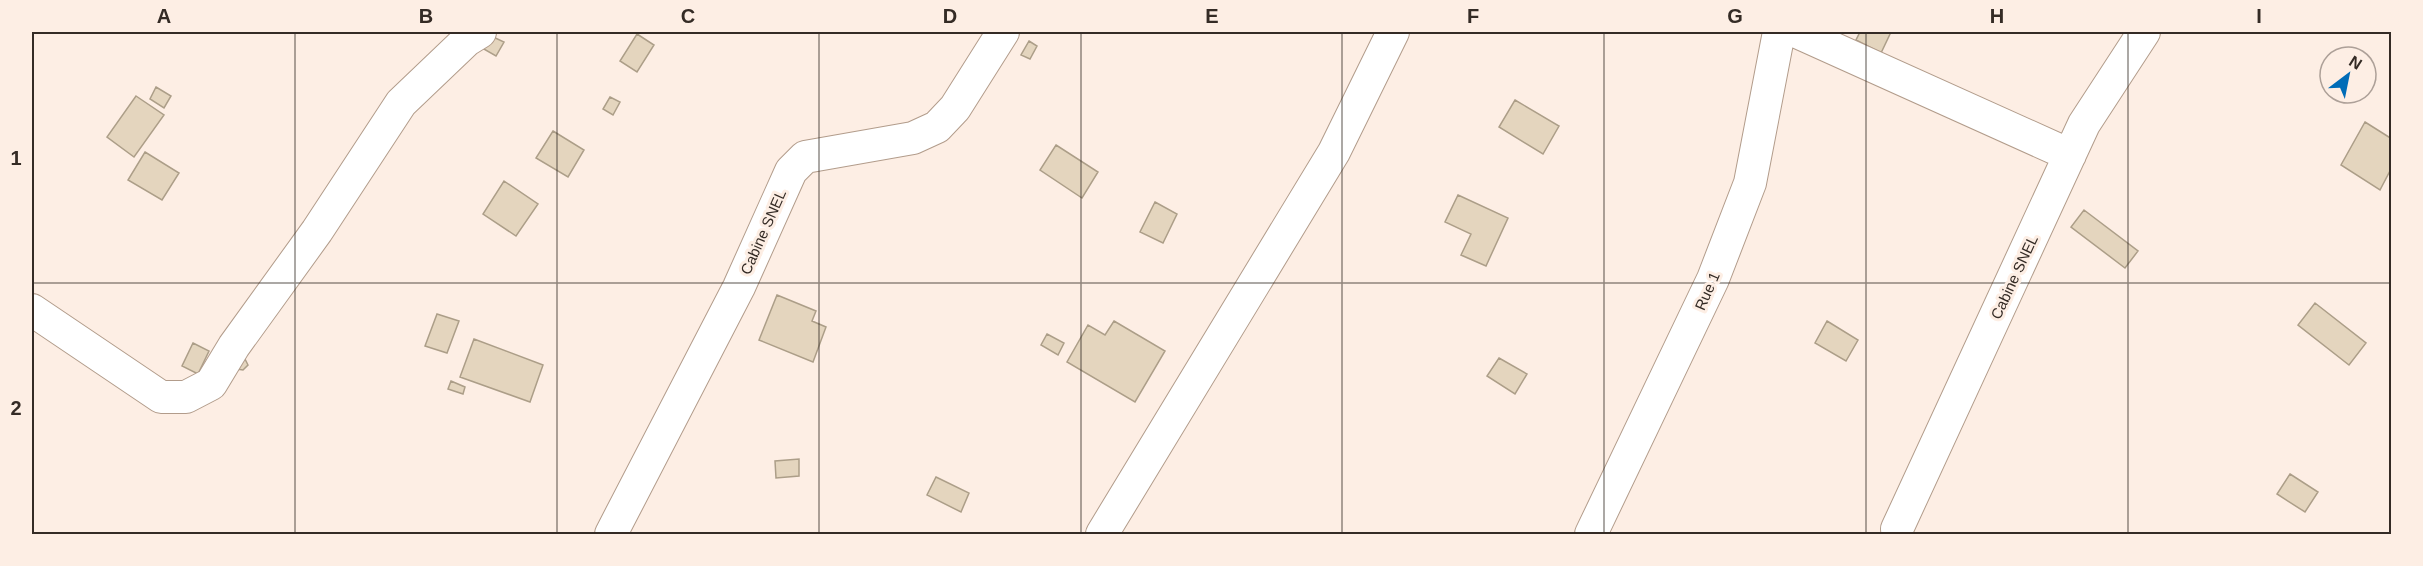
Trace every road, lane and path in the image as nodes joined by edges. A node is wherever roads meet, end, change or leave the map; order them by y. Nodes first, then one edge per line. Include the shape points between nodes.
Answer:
1 (480, 32) edge
2 (1003, 32) edge
3 (1393, 32) edge
4 (1779, 32) edge
5 (1797, 32) edge
6 (2144, 32) edge
7 (2070, 155) junction
8 (32, 310) edge
9 (1897, 529) dead end
10 (611, 534) edge
11 (1102, 534) edge
12 (1591, 534) edge

1 - 8 street via 401,103 211,384 197,393 161,397
2 - 10 street, Cabine SNEL via 955,108 937,127 913,138 805,157 791,171 739,287
3 - 11 street via 1334,152
4 - 12 street, Rue 1 via 1750,183 1713,279
5 - 7 street
6 - 7 street, Cabine SNEL via 2084,124
7 - 9 street, Cabine SNEL

